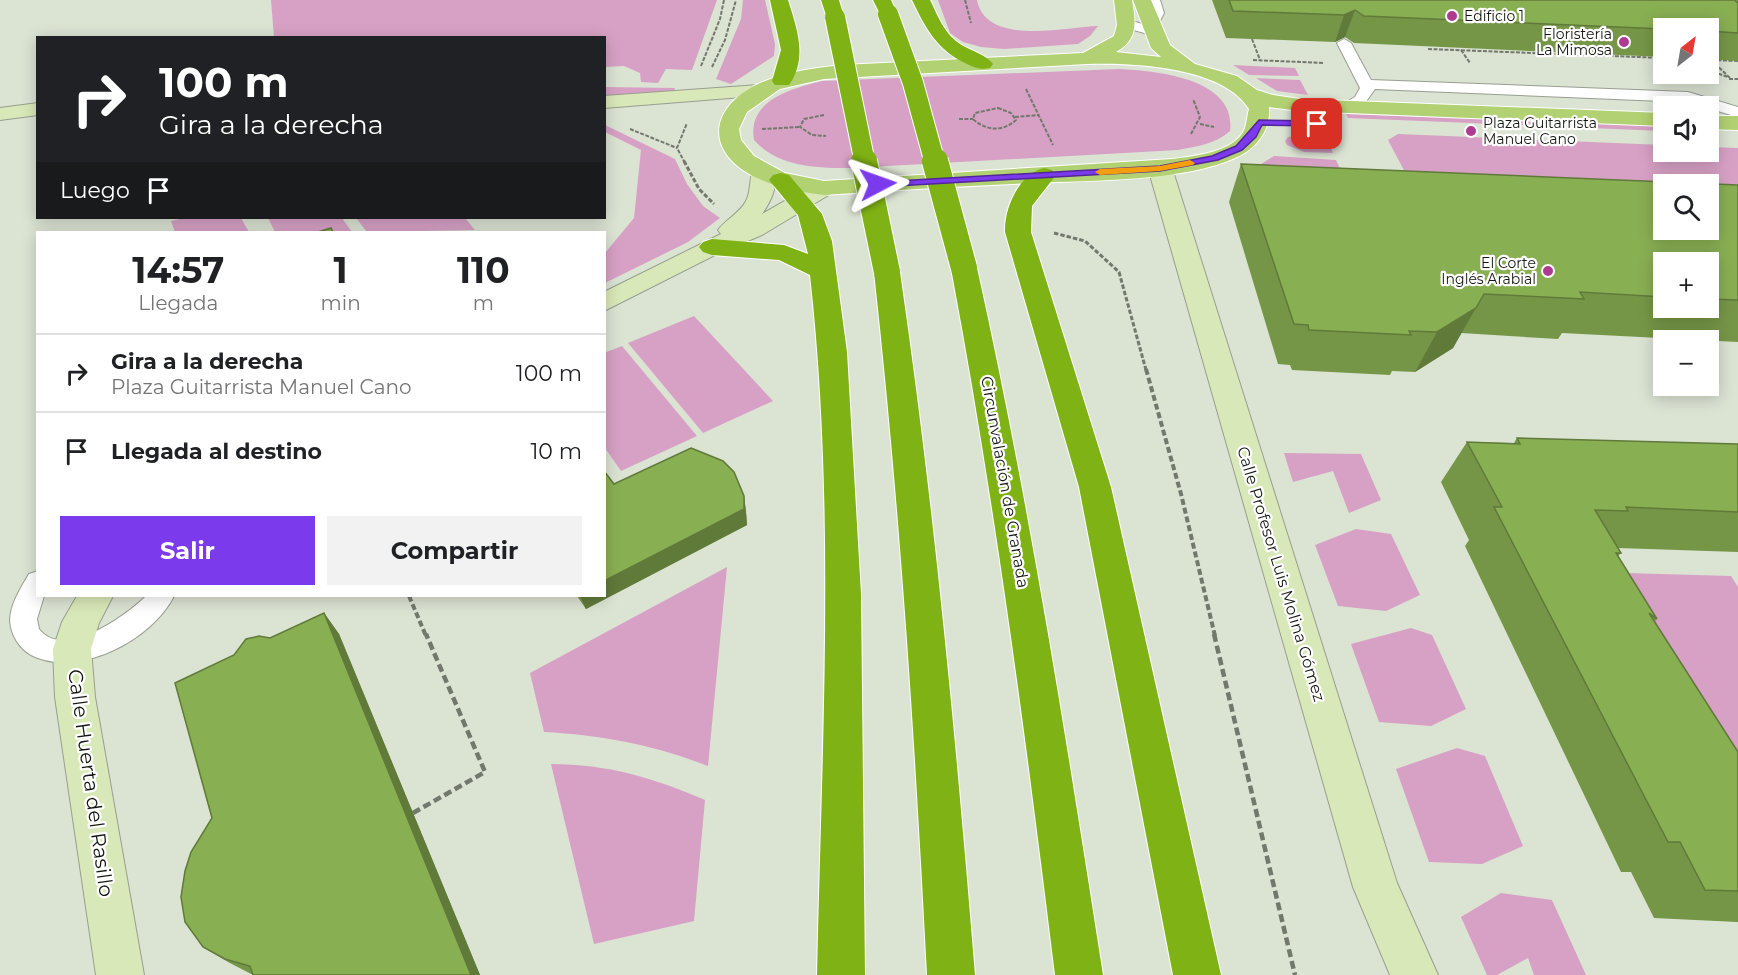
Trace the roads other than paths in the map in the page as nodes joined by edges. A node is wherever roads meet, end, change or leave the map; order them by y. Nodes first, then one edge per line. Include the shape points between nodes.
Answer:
1 (779, 0) edge
2 (921, 0) edge
3 (1123, 0) edge
4 (1142, 0) edge
5 (1154, 0) edge
6 (885, 7) edge
7 (832, 9) edge
8 (1128, 24) junction
9 (1154, 27) junction
10 (1344, 43) edge
11 (1088, 58) junction
12 (984, 64) junction
13 (1192, 67) junction
14 (782, 81) junction
15 (1367, 88) junction
16 (759, 91) junction
17 (1247, 93) junction
18 (606, 102) edge
19 (1346, 107) junction
20 (36, 109) edge
21 (1653, 109) edge
22 (1738, 112) edge
23 (0, 114) edge
24 (1719, 114) edge
25 (1719, 116) edge
26 (1653, 120) edge
27 (1259, 123) junction
28 (1738, 123) edge
29 (1653, 136) edge
30 (1719, 138) edge
31 (1738, 139) edge
32 (1051, 164) junction
33 (1160, 168) junction
34 (772, 176) junction
35 (824, 188) junction
36 (800, 201) junction
37 (712, 248) junction
38 (824, 272) junction
39 (606, 302) edge
40 (36, 583) edge
41 (94, 597) edge
42 (160, 597) edge
43 (72, 649) junction
44 (120, 975) edge
45 (841, 975) edge
46 (951, 975) edge
47 (1079, 975) edge
48 (1197, 975) edge
49 (1414, 975) edge

1 - 14 highway via 792,53
2 - 12 highway via 941,41
3 - 8 main road
4 - 9 main road
5 - 9 lane
6 - 47 highway, Circunvalación de Granada, bridge via 913,82 964,268 995,419 1034,646
7 - 46 highway, bridge via 887,272 908,426 932,679
8 - 9 lane
8 - 11 main road via 1120,42
9 - 13 main road via 1164,51
10 - 15 lane
11 - 12 main road
11 - 13 main road via 1142,59
12 - 14 main road via 832,71
13 - 17 main road
14 - 16 main road
15 - 19 lane via 1360,100
15 - 21 lane
16 - 18 street
16 - 34 main road via 740,105 730,120 728,140 738,154
17 - 19 main road via 1285,104
17 - 27 main road via 1258,111
19 - 26 main road
20 - 23 street
22 - 24 lane
25 - 28 main road
27 - 29 main road
27 - 33 main road via 1239,148 1215,158
30 - 31 main road
32 - 33 main road
32 - 35 main road
32 - 48 highway via 1020,202 1018,232 1095,487
33 - 49 street, Calle Profesor Luis Molina Gómez via 1376,888
34 - 35 main road
34 - 36 highway
34 - 37 street via 757,207
35 - 36 street
36 - 37 street via 753,230
36 - 38 highway via 810,214
37 - 38 highway via 784,254
37 - 39 street
38 - 45 highway via 833,352 843,594
40 - 43 lane via 23,598 16,617 19,633 29,645 42,650
41 - 43 street, Calle Huerta del Rasillo
42 - 43 lane via 123,630 98,643
43 - 44 street, Calle Huerta del Rasillo via 75,697

